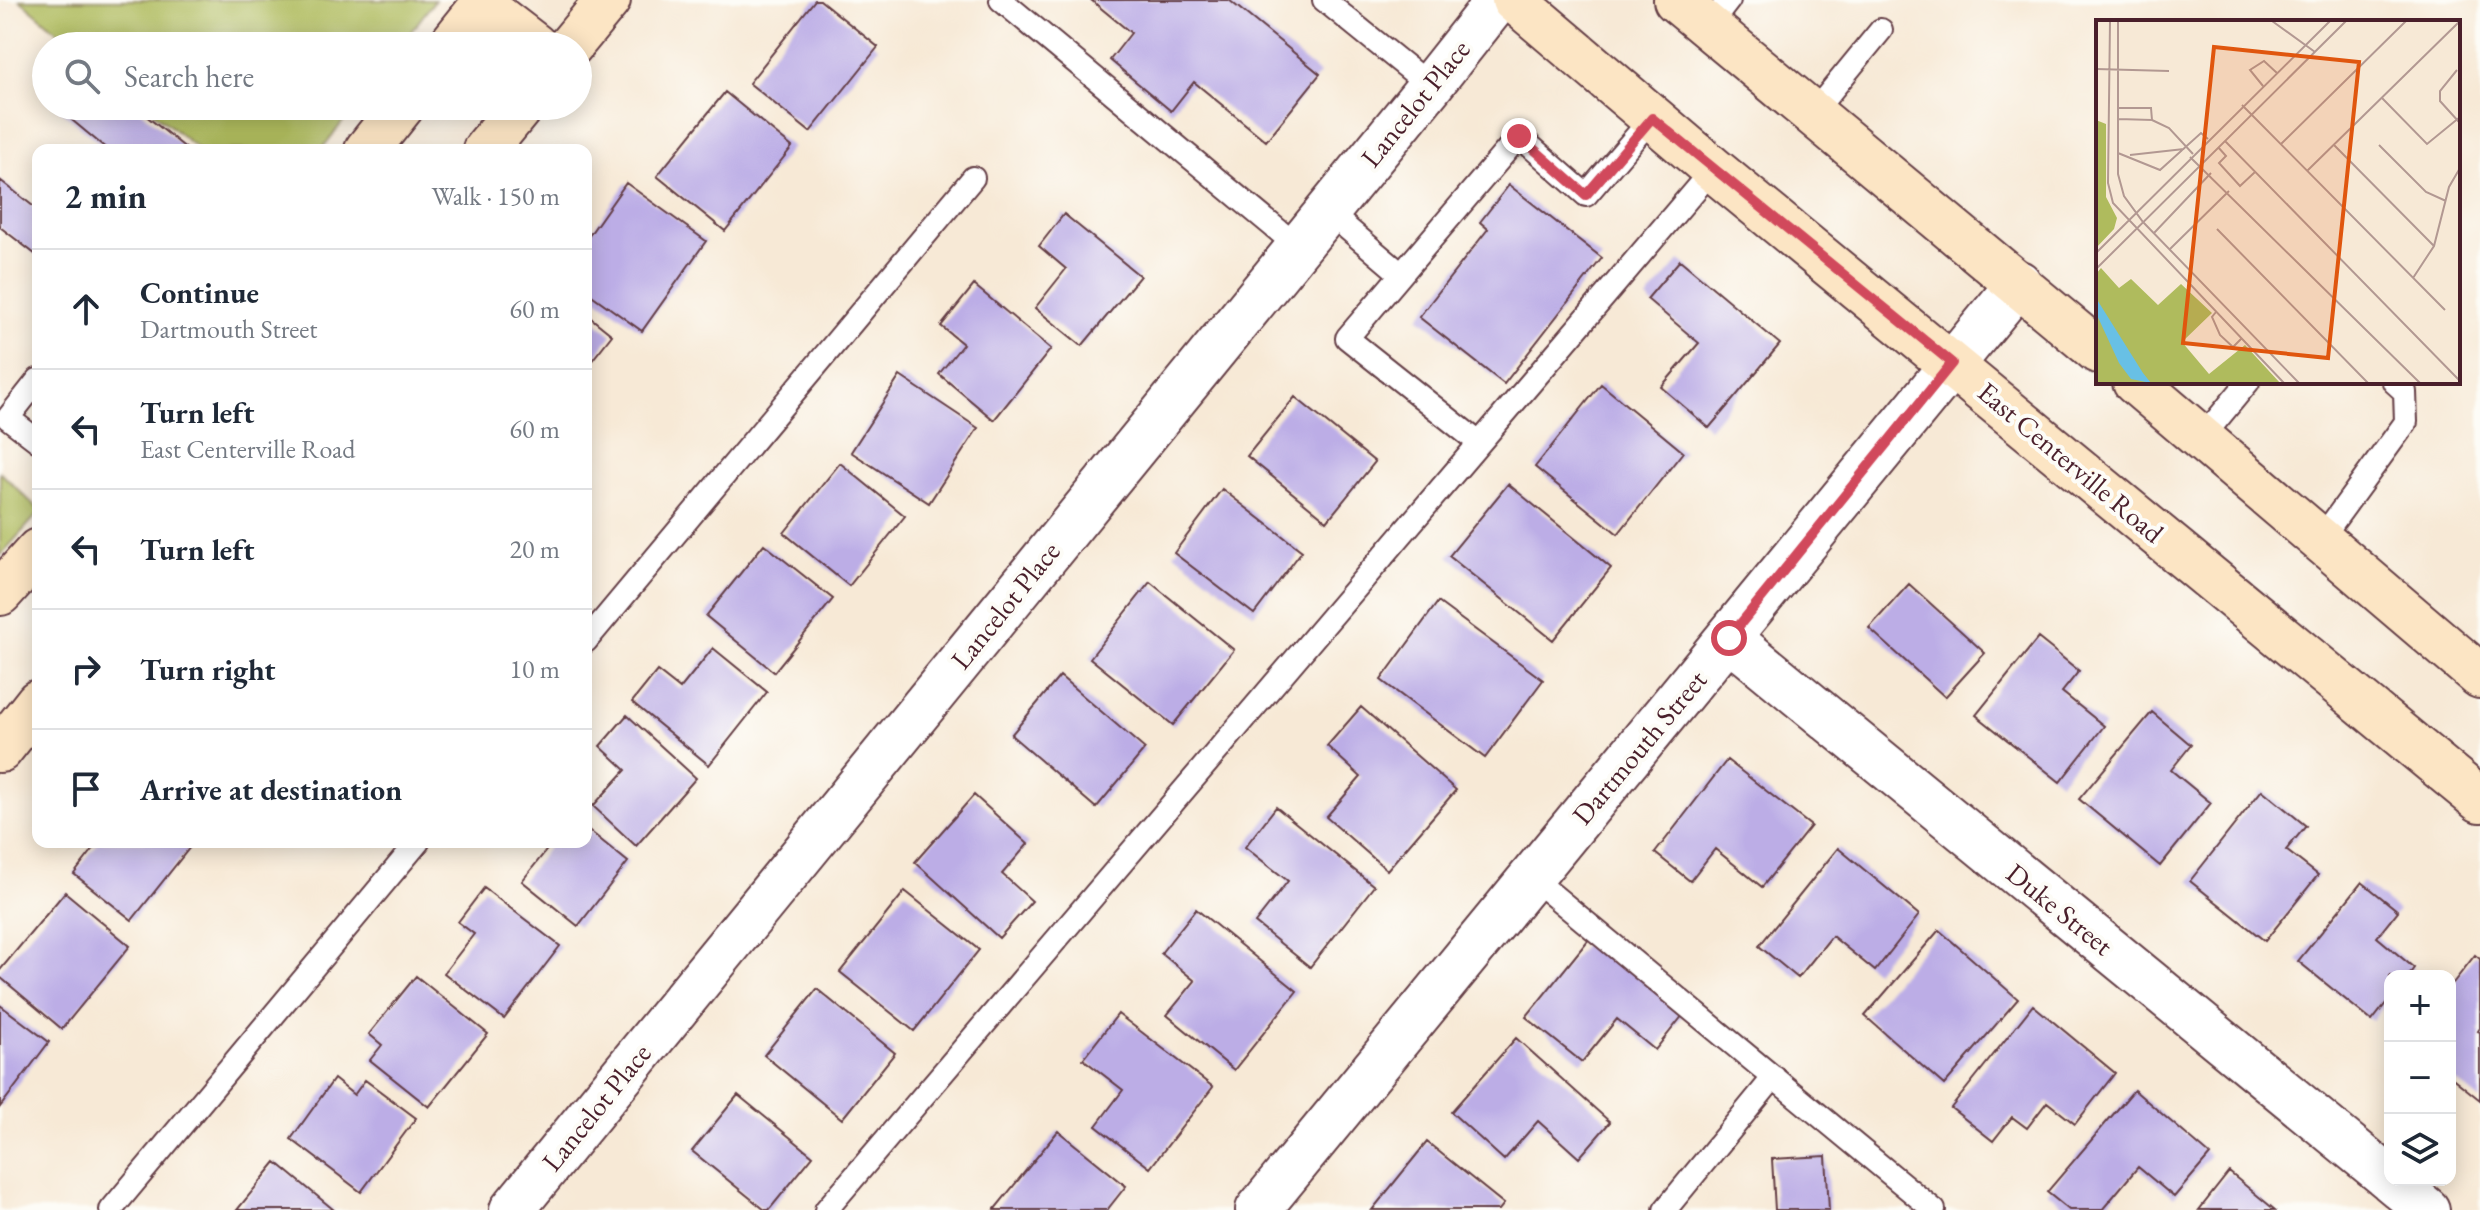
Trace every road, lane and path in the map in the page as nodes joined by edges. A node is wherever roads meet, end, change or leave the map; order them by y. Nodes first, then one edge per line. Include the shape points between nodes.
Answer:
1 (608, 0) edge
2 (1001, 0) edge
3 (1324, 0) edge
4 (1498, 0) edge
5 (1514, 0) edge
6 (485, 3) edge
7 (1704, 9) edge
8 (1881, 30) dead end
9 (461, 32) edge
10 (519, 32) edge
11 (582, 32) edge
12 (1430, 86) junction
13 (1813, 113) junction
14 (1652, 118) junction
15 (391, 120) edge
16 (510, 120) edge
17 (372, 144) edge
18 (490, 144) edge
19 (1713, 169) junction
20 (973, 178) dead end
21 (1327, 211) junction
22 (1297, 246) junction
23 (1401, 274) junction
24 (2019, 283) junction
25 (2096, 349) edge
26 (1952, 363) junction
27 (2137, 384) edge
28 (2246, 384) edge
29 (2396, 384) edge
30 (32, 388) edge
31 (32, 436) edge
32 (2201, 439) junction
33 (1479, 443) junction
34 (2320, 540) junction
35 (32, 558) edge
36 (0, 593) edge
37 (592, 634) edge
38 (1729, 638) junction
39 (2480, 676) edge
40 (32, 710) edge
41 (0, 750) edge
42 (2480, 800) edge
43 (413, 848) edge
44 (1531, 877) junction
45 (1774, 1077) junction
46 (2384, 1175) edge
47 (2397, 1186) edge
48 (111, 1210) edge
49 (512, 1210) edge
50 (826, 1210) edge
51 (1258, 1210) edge
52 (1665, 1210) edge
53 (1934, 1210) edge
54 (2427, 1210) edge

1 - 11 main road
2 - 22 lane
3 - 12 lane
4 - 12 street, Lancelot Place
5 - 14 main road, East Centerville Road
6 - 9 main road
6 - 10 main road
7 - 13 main road
8 - 13 lane
12 - 21 street, Lancelot Place
13 - 24 main road
14 - 19 main road, East Centerville Road
14 - 23 lane via 1586,195 1519,136
15 - 17 main road
16 - 18 main road
19 - 26 main road, East Centerville Road
19 - 33 lane
20 - 37 lane
21 - 22 street, Lancelot Place
21 - 23 lane
22 - 49 street, Lancelot Place
23 - 33 lane via 1347,338
24 - 25 main road
24 - 26 street, Dartmouth Street
26 - 38 street, Dartmouth Street
26 - 42 main road, East Centerville Road
27 - 32 main road
28 - 32 lane
29 - 34 lane via 2405,392 2406,422
30 - 31 lane via 8,418
32 - 34 main road
33 - 50 lane
34 - 39 main road
35 - 36 main road
38 - 44 street, Dartmouth Street
38 - 46 street, Duke Street
40 - 41 main road
43 - 48 lane
44 - 45 lane
44 - 51 street, Dartmouth Street
45 - 52 lane
45 - 53 lane
47 - 54 street, Duke Street

